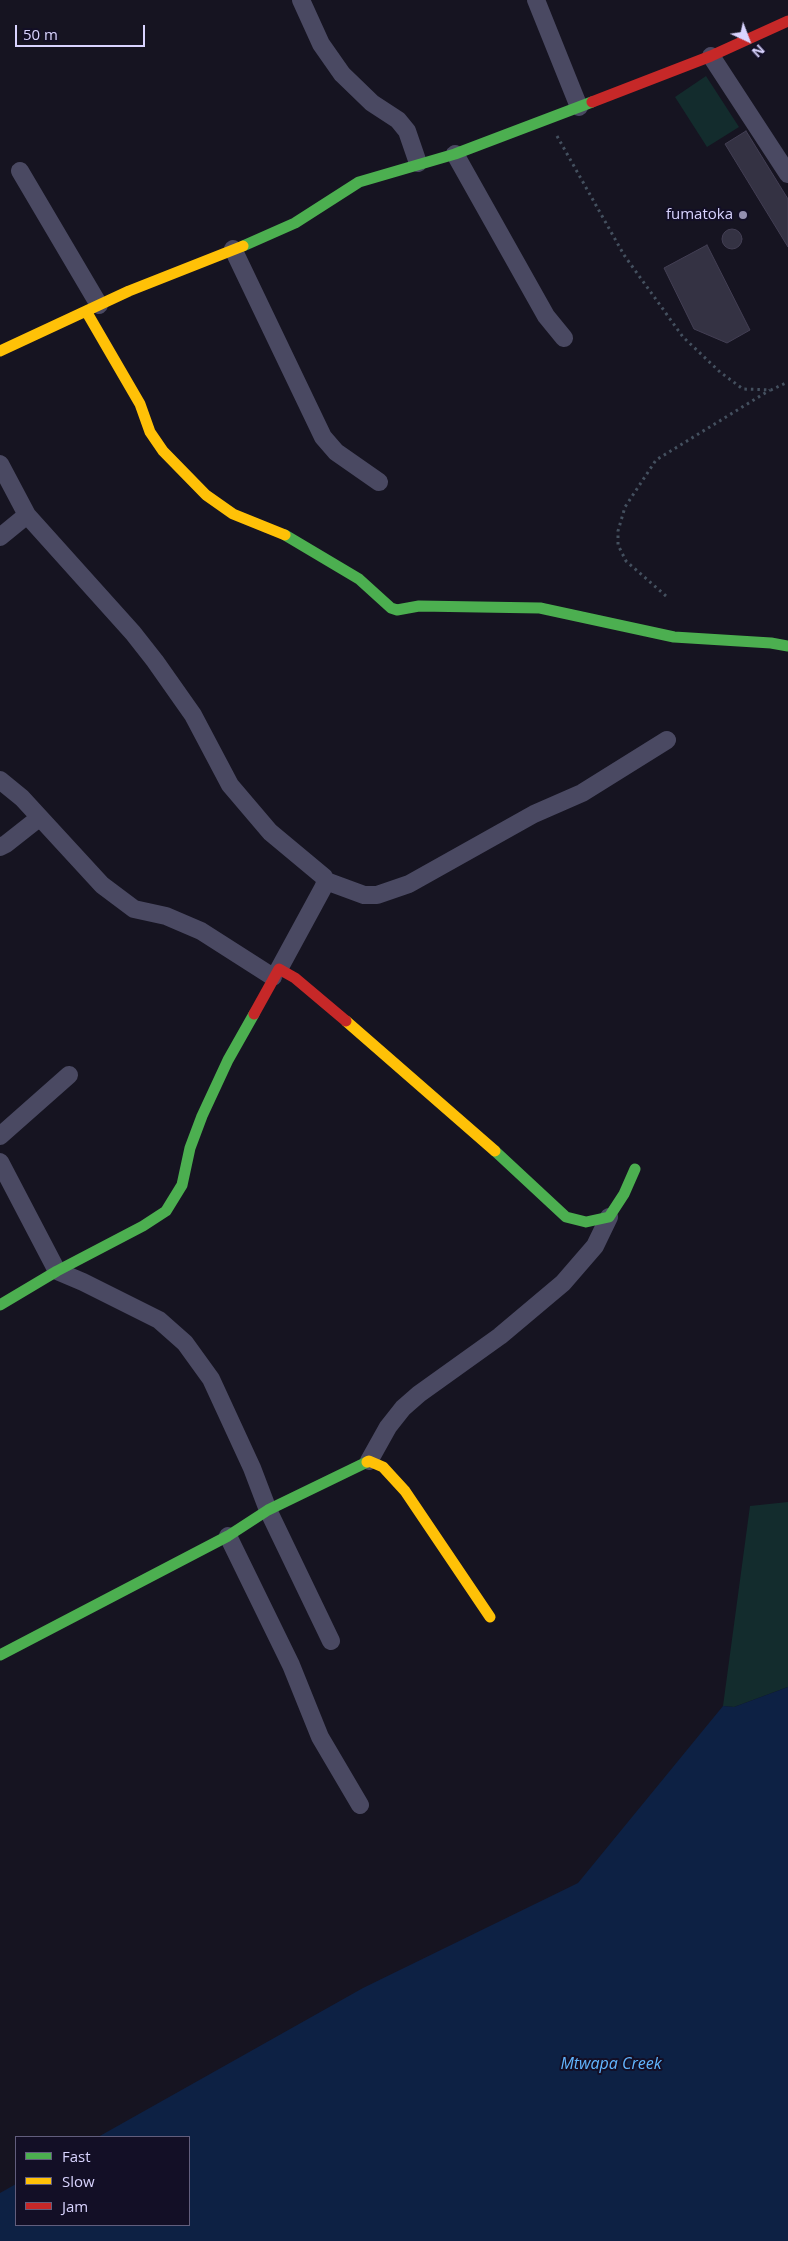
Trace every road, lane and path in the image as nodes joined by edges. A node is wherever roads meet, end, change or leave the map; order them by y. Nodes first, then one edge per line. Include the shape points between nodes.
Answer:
1 (301, 0) edge
2 (536, 0) edge
3 (788, 22) edge
4 (711, 56) junction
5 (579, 106) junction
6 (548, 119) junction
7 (455, 154) junction
8 (418, 163) junction
9 (20, 170) dead end
10 (788, 174) edge
11 (233, 249) junction
12 (93, 308) junction
13 (564, 338) dead end
14 (0, 351) edge
15 (788, 382) edge
16 (771, 390) junction
17 (0, 464) edge
18 (380, 482) dead end
19 (27, 515) junction
20 (0, 537) edge
21 (666, 596) dead end
22 (788, 646) edge
23 (667, 740) dead end
24 (0, 780) edge
25 (39, 818) junction
26 (0, 847) edge
27 (326, 881) junction
28 (276, 973) junction
29 (69, 1075) dead end
30 (0, 1136) edge
31 (0, 1162) edge
32 (635, 1170) dead end
33 (610, 1217) junction
34 (57, 1271) junction
35 (0, 1305) edge
36 (370, 1461) junction
37 (268, 1510) junction
38 (228, 1536) junction
39 (490, 1617) dead end
40 (331, 1641) dead end
41 (0, 1655) edge
42 (360, 1805) dead end

1 - 8 street via 321,44 342,74 372,103 398,120 406,131
2 - 5 street
3 - 4 street
4 - 5 street
4 - 10 street
5 - 6 street
6 - 7 street
6 - 16 path via 624,255 683,337 743,389
7 - 8 street
7 - 13 street via 546,316
8 - 11 street via 359,182 295,223
9 - 12 street
11 - 12 street via 129,290
11 - 18 street via 323,437 336,452
12 - 14 street
12 - 22 street via 140,404 150,432 163,451 206,495 233,514 290,537 359,579 391,608 540,608 674,637 771,642
15 - 16 path
16 - 21 path via 656,460 625,507 618,531 618,545 626,561
17 - 19 street
19 - 20 street
19 - 27 street via 155,661 193,715 230,785 270,832
23 - 27 street via 582,793 534,814 409,884 377,895 364,895
24 - 25 street
25 - 26 street
25 - 28 street via 102,885 134,909 166,916 201,931
27 - 28 street
28 - 33 street via 295,978 324,1002 566,1217 586,1222
28 - 34 street via 228,1060 202,1116 190,1148 182,1185 166,1211
29 - 30 street
31 - 34 street
32 - 33 street
33 - 36 street via 594,1246 563,1283 500,1336 403,1408 388,1427
34 - 35 street
34 - 37 street via 159,1320 185,1343 211,1379
36 - 37 street
36 - 39 street via 383,1467 406,1491
37 - 38 street
37 - 40 street
38 - 41 street
38 - 42 street via 291,1665 320,1737

